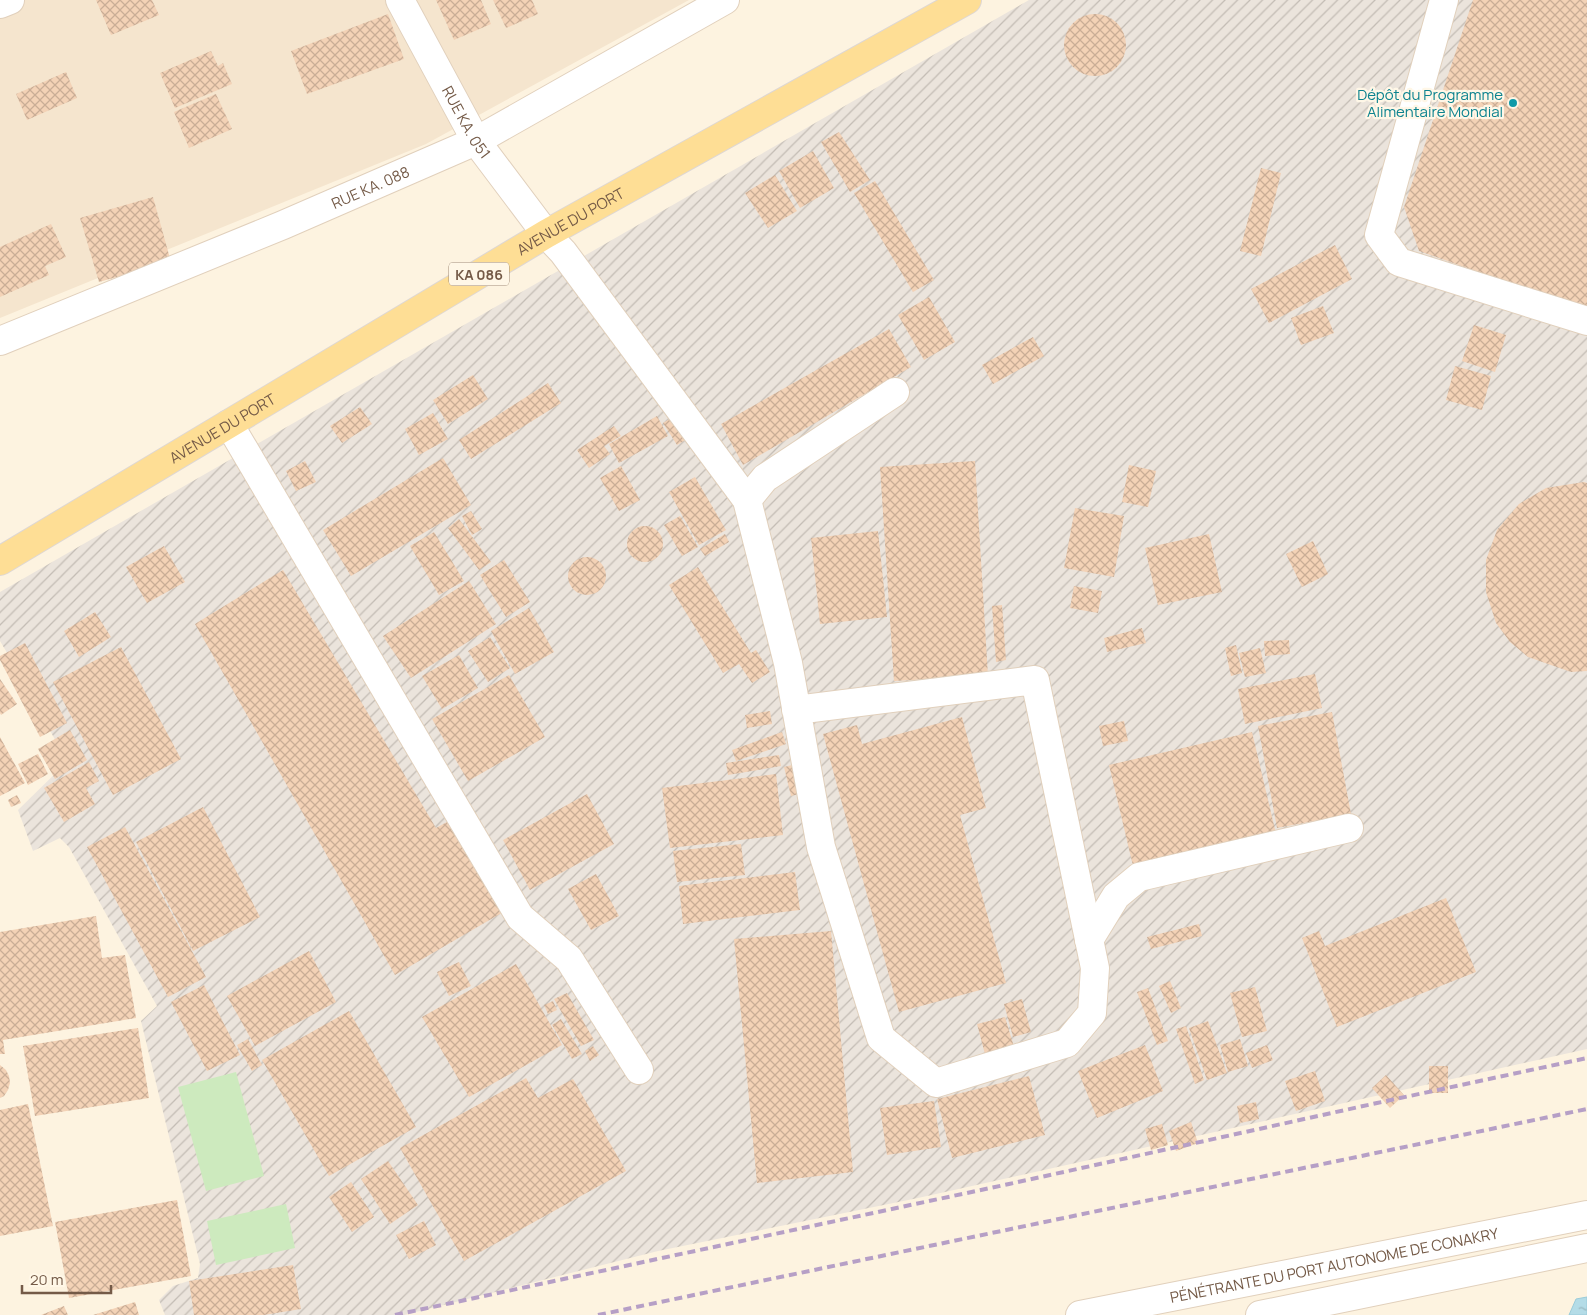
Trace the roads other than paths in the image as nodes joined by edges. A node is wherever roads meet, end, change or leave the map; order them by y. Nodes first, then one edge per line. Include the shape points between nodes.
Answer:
1 (10, 0) edge
2 (400, 0) edge
3 (725, 0) edge
4 (967, 0) edge
5 (1444, 0) edge
6 (0, 4) edge
7 (476, 141) junction
8 (546, 234) junction
9 (1587, 321) edge
10 (0, 341) edge
11 (895, 392) dead end
12 (230, 424) junction
13 (747, 500) junction
14 (0, 561) edge
15 (796, 710) junction
16 (1350, 828) dead end
17 (1089, 940) junction
18 (639, 1070) dead end
19 (1587, 1215) edge
20 (1587, 1248) edge
21 (1080, 1315) edge
22 (1260, 1315) edge

1 - 6 street
2 - 7 street, RUE KA. 051
3 - 7 street, RUE KA. 088
4 - 8 main road, AVENUE DU PORT / KA 086
5 - 9 street via 1379,235 1399,262
7 - 8 street, RUE KA. 051
7 - 10 street, RUE KA. 088
8 - 12 main road, AVENUE DU PORT / KA 086
8 - 13 street, RUE KA. 051 via 563,252
11 - 13 street via 765,478
12 - 14 main road, AVENUE DU PORT / KA 086
12 - 18 street via 520,917 569,959
13 - 15 street via 788,663
15 - 17 street via 1035,680
15 - 17 street via 821,847 881,1038 936,1083 1067,1043 1092,1013 1095,968
16 - 17 street via 1139,877 1116,896
19 - 21 street, PÉNÉTRANTE DU PORT AUTONOME DE CONAKRY
20 - 22 street

